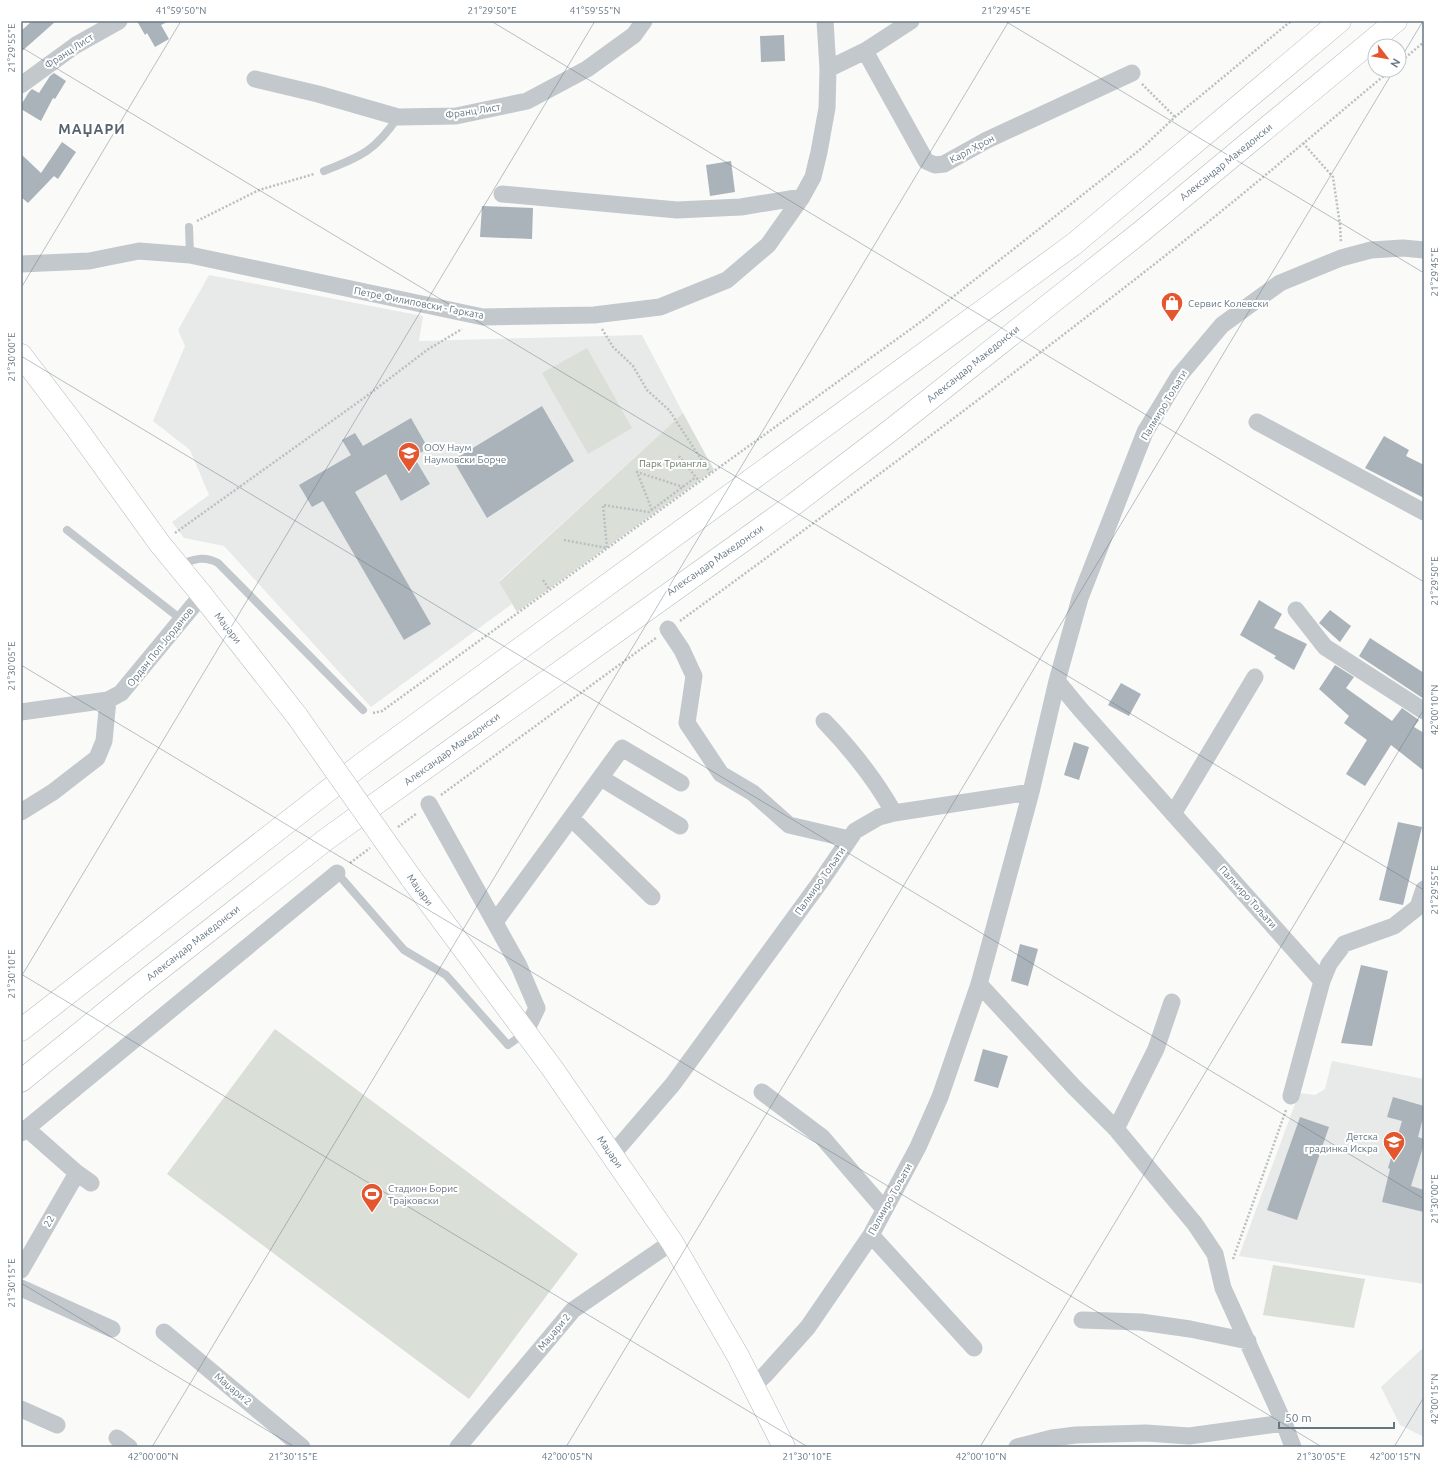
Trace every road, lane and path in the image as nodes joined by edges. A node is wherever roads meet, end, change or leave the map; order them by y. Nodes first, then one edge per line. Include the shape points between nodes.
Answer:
1 (119, 21) edge
2 (644, 21) edge
3 (825, 21) edge
4 (911, 21) edge
5 (1291, 21) edge
6 (1340, 21) edge
7 (1396, 21) edge
8 (1424, 42) edge
9 (865, 51) junction
10 (1407, 56) edge
11 (828, 69) junction
12 (1132, 73) joint
13 (1381, 78) edge
14 (256, 79) dead end
15 (21, 85) edge
16 (398, 117) junction
17 (1175, 117) junction
18 (1303, 143) junction
19 (324, 171) joint
20 (502, 194) dead end
21 (802, 197) junction
22 (189, 227) joint
23 (1424, 250) edge
24 (190, 255) junction
25 (1341, 258) junction
26 (21, 264) edge
27 (594, 315) junction
28 (483, 317) junction
29 (21, 355) edge
30 (1257, 422) dead end
31 (679, 456) dead end
32 (710, 473) junction
33 (696, 477) junction
34 (699, 481) junction
35 (683, 487) junction
36 (652, 510) junction
37 (1424, 512) edge
38 (67, 530) dead end
39 (564, 540) dead end
40 (160, 544) junction
41 (607, 548) junction
42 (177, 565) junction
43 (543, 580) dead end
44 (549, 589) junction
45 (202, 595) junction
46 (1296, 610) dead end
47 (182, 620) junction
48 (668, 629) junction
49 (1255, 676) dead end
50 (1057, 681) junction
51 (108, 700) junction
52 (363, 710) joint
53 (1424, 711) edge
54 (21, 712) edge
55 (824, 721) dead end
56 (601, 778) junction
57 (681, 783) dead end
58 (1031, 792) junction
59 (429, 804) joint
60 (21, 812) edge
61 (894, 813) junction
62 (1173, 814) junction
63 (571, 818) junction
64 (680, 826) dead end
65 (849, 838) junction
66 (337, 873) joint
67 (1424, 889) edge
68 (652, 896) dead end
69 (495, 922) junction
70 (1322, 981) junction
71 (979, 984) junction
72 (1172, 1002) dead end
73 (21, 1030) edge
74 (525, 1033) junction
75 (21, 1081) edge
76 (762, 1092) dead end
77 (1291, 1096) joint
78 (1116, 1129) junction
79 (24, 1131) edge
80 (612, 1155) junction
81 (77, 1173) junction
82 (91, 1182) dead end
83 (884, 1209) junction
84 (870, 1235) junction
85 (672, 1242) junction
86 (21, 1270) edge
87 (21, 1288) edge
88 (1223, 1288) junction
89 (1082, 1320) dead end
90 (112, 1329) dead end
91 (164, 1332) dead end
92 (1248, 1341) junction
93 (974, 1348) dead end
94 (753, 1386) junction
95 (21, 1409) edge
96 (1284, 1423) junction
97 (57, 1425) dead end
98 (302, 1447) edge
99 (458, 1447) edge
100 (784, 1447) edge
101 (1017, 1447) edge
102 (1292, 1447) edge

1 - 15 street, Франц Лист via 76,45
2 - 16 street, Франц Лист via 634,35 587,69 527,101 456,116
3 - 11 street, Петре Филиповски - Гарката
4 - 9 street
5 - 17 path
6 - 73 street via 1074,244 362,764
7 - 75 street, Александар Македонски via 1142,231 891,430 793,505 328,838
8 - 10 path
9 - 11 street
9 - 12 street, Карл Хрон via 926,161 934,165 944,164 987,140
11 - 21 street, Петре Филиповски - Гарката via 827,108 820,152
12 - 17 path
13 - 18 path
14 - 16 street, Франц Лист
16 - 19 lane via 385,136 370,150
17 - 32 path via 1142,148 926,318
18 - 25 path via 1333,178 1340,225
18 - 48 path via 1205,224 1031,360
19 - 22 path via 259,190
20 - 21 street via 678,210 741,207
21 - 27 street, Петре Филиповски - Гарката via 768,245 727,280 660,307
22 - 24 lane
23 - 25 street, Палмиро Тољати via 1371,250
24 - 26 street, Петре Филиповски - Гарката via 139,251 89,260
24 - 28 street, Петре Филиповски - Гарката
25 - 50 street, Палмиро Тољати via 1280,283 1228,320 1179,376 1146,432 1114,509 1080,598
27 - 28 street, Петре Филиповски - Гарката
27 - 32 path via 613,347 633,366 647,390 669,410
28 - 40 path via 427,350
29 - 40 street, Маџари
30 - 37 street
31 - 33 path
32 - 34 path
33 - 34 path
33 - 35 path
34 - 41 path
35 - 36 path
35 - 36 path via 637,472
36 - 41 path via 649,512 603,505
38 - 47 lane
39 - 41 path
40 - 42 street, Маџари
41 - 44 path
42 - 45 street, Маџари
42 - 52 lane via 201,558 209,558 218,563
43 - 44 path
44 - 52 path via 382,711 371,713
45 - 47 street, Ордан Поп Јорданов
45 - 74 street, Маџари, bridge via 297,716 411,878
46 - 53 street via 1324,647
47 - 51 street, Ордан Поп Јорданов via 122,693
48 - 59 path
48 - 65 street via 682,650 694,676 687,723 722,774 752,793 790,825
49 - 62 street
50 - 58 street, Палмиро Тољати
50 - 62 street, Палмиро Тољати
51 - 54 street, Ордан Поп Јорданов
51 - 60 street via 104,741 97,758 53,792
55 - 61 street via 848,746 883,793
56 - 57 street via 622,748
56 - 63 street
56 - 64 street
58 - 61 street, Палмиро Тољати
58 - 71 street, Палмиро Тољати
59 - 69 street
61 - 65 street, Палмиро Тољати via 865,824
62 - 70 street, Палмиро Тољати
63 - 68 street
63 - 69 street
65 - 80 street, Палмиро Тољати via 821,881 673,1084
66 - 74 lane via 404,950 446,975 508,1045
66 - 79 street
67 - 70 street via 1418,907 1394,926 1344,944 1329,964
69 - 74 street via 519,966 537,1008
70 - 77 street
71 - 78 street
71 - 83 street, Палмиро Тољати via 940,1097 918,1147
72 - 78 street via 1156,1049
74 - 80 street, Маџари
76 - 83 street via 822,1137
77 - 88 path
78 - 88 street via 1195,1224 1215,1254
79 - 81 street
80 - 85 street, Маџари
81 - 82 street
81 - 86 street, 22
83 - 84 street, Палмиро Тољати
84 - 93 street
84 - 94 street, Палмиро Тољати via 808,1326
85 - 94 street, Маџари
85 - 99 street, Маџари 2 via 573,1310
87 - 90 street
88 - 92 street
89 - 92 street via 1141,1322
91 - 98 street, Маџари 2
92 - 96 street
94 - 100 street, Маџари
95 - 97 street
96 - 101 street via 1189,1436 1146,1433 1076,1435
96 - 102 street

